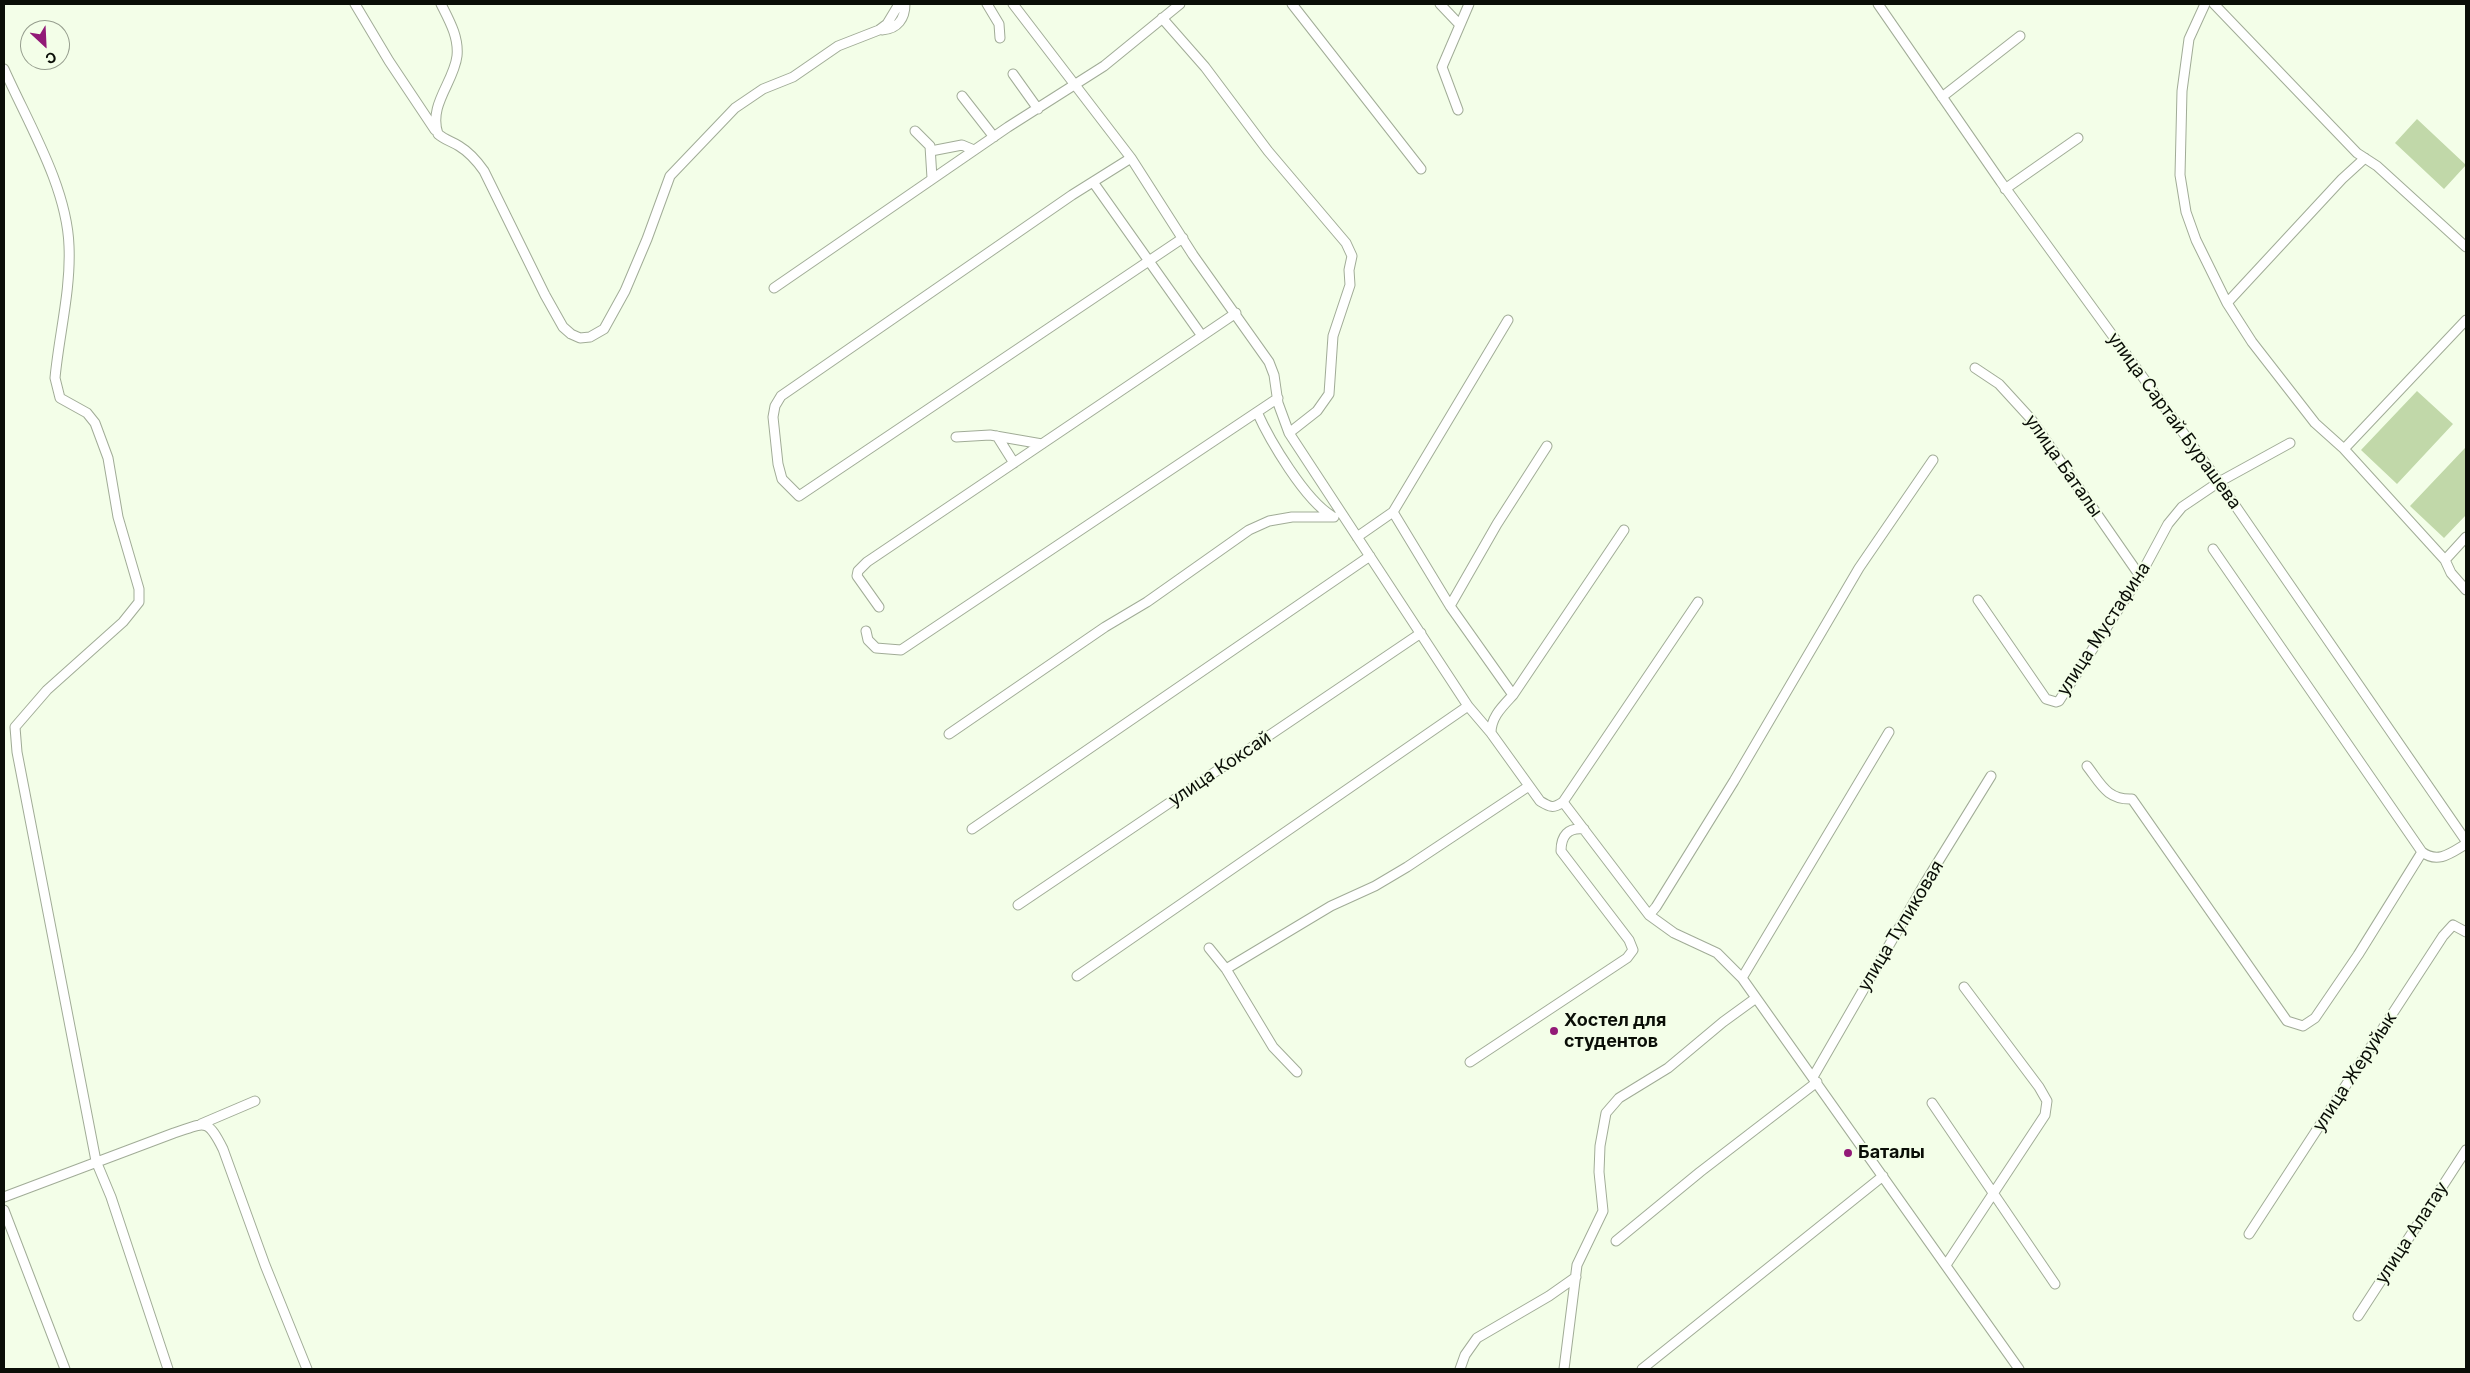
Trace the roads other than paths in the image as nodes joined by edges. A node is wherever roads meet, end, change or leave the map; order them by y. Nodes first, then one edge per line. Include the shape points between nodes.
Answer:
1 (355, 4) edge
2 (442, 4) edge
3 (900, 4) edge
4 (905, 4) edge
5 (987, 4) edge
6 (1013, 4) edge
7 (1180, 4) edge
8 (1292, 4) edge
9 (1440, 4) edge
10 (1469, 4) edge
11 (1878, 4) edge
12 (2205, 4) edge
13 (2214, 4) edge
14 (1162, 18) junction
15 (1460, 25) junction
16 (879, 30) junction
17 (2020, 36) dead end
18 (1000, 38) dead end
19 (4, 69) edge
20 (1013, 74) dead end
21 (1076, 85) junction
22 (962, 96) dead end
23 (1942, 97) junction
24 (1038, 109) junction
25 (1458, 110) dead end
26 (916, 131) dead end
27 (438, 134) junction
28 (994, 137) junction
29 (2078, 138) dead end
30 (974, 150) junction
31 (931, 151) junction
32 (1131, 158) junction
33 (2365, 158) junction
34 (1421, 169) dead end
35 (932, 178) junction
36 (1093, 182) junction
37 (2006, 188) junction
38 (1183, 238) junction
39 (2466, 247) edge
40 (1149, 260) junction
41 (774, 288) dead end
42 (2227, 302) junction
43 (1236, 313) junction
44 (1508, 320) dead end
45 (2466, 320) edge
46 (1202, 336) junction
47 (1975, 368) dead end
48 (1278, 398) junction
49 (1257, 412) junction
50 (1289, 433) junction
51 (997, 436) junction
52 (956, 437) dead end
53 (2290, 443) dead end
54 (1042, 444) junction
55 (1547, 446) dead end
56 (2344, 449) junction
57 (1932, 460) dead end
58 (1014, 463) junction
59 (2219, 482) junction
60 (1393, 512) junction
61 (1334, 517) junction
62 (1345, 518) junction
63 (1624, 530) dead end
64 (1357, 537) junction
65 (2466, 537) edge
66 (2213, 549) dead end
67 (1370, 556) junction
68 (2445, 560) junction
69 (2140, 576) junction
70 (2466, 590) edge
71 (1978, 600) dead end
72 (1698, 602) dead end
73 (1450, 606) junction
74 (879, 607) dead end
75 (866, 631) dead end
76 (1421, 633) junction
77 (1513, 695) junction
78 (1468, 706) junction
79 (1889, 732) dead end
80 (1491, 733) junction
81 (950, 734) dead end
82 (2087, 766) dead end
83 (1991, 776) dead end
84 (1530, 786) junction
85 (1563, 802) junction
86 (972, 829) dead end
87 (1584, 829) junction
88 (2466, 842) edge
89 (2422, 852) junction
90 (1018, 905) dead end
91 (1649, 915) junction
92 (2466, 932) edge
93 (1209, 948) dead end
94 (1226, 969) junction
95 (1077, 976) dead end
96 (1742, 978) junction
97 (1964, 987) dead end
98 (1756, 998) junction
99 (1470, 1062) dead end
100 (1297, 1072) dead end
101 (1815, 1080) junction
102 (255, 1101) dead end
103 (1932, 1103) dead end
104 (201, 1124) junction
105 (2466, 1150) edge
106 (96, 1161) junction
107 (1883, 1176) junction
108 (1994, 1193) junction
109 (4, 1197) edge
110 (4, 1210) edge
111 (2249, 1234) dead end
112 (1616, 1240) dead end
113 (1946, 1264) junction
114 (1576, 1277) junction
115 (2055, 1284) dead end
116 (2358, 1316) dead end
117 (65, 1369) edge
118 (168, 1369) edge
119 (307, 1369) edge
120 (1460, 1369) edge
121 (1564, 1369) edge
122 (1642, 1369) edge
123 (2019, 1369) edge

1 - 27 street
2 - 27 street via 452,25 457,51 436,115
3 - 16 street
4 - 16 street via 903,19 888,29
5 - 18 street via 999,24
6 - 21 street
7 - 14 street
8 - 34 street
9 - 15 street
10 - 15 street
11 - 23 street, улица Сартай Бурашева
12 - 42 street via 2189,39 2182,91 2180,174 2186,212 2196,240
13 - 33 street
14 - 21 street
14 - 50 street via 1346,243 1352,256 1350,285 1333,336 1329,394 1317,411
15 - 25 street via 1442,67
16 - 27 street via 838,46 793,77 751,96 735,108 670,176 647,239 612,316 604,329 590,337 580,338 563,327 484,171 458,145 445,141
17 - 23 street
19 - 106 street via 58,190 65,213 68,283 55,378 57,392 60,398 87,414 95,423 108,458 118,517 139,589 139,602 124,622 47,690 15,727 17,752
20 - 24 street
21 - 24 street
21 - 32 street
22 - 28 street
23 - 37 street, улица Сартай Бурашева
24 - 28 street
26 - 31 street
28 - 30 street
29 - 37 street
30 - 31 street via 962,145
30 - 35 street
31 - 35 street
32 - 36 street
32 - 38 street
33 - 39 street
33 - 42 street
35 - 41 street
36 - 40 street
36 - 40 street via 781,396 773,416 782,479 798,496
37 - 59 street, улица Сартай Бурашева
38 - 40 street
38 - 43 street
40 - 46 street
42 - 56 street via 2252,342 2315,422
43 - 46 street
43 - 48 street via 1270,362
44 - 60 street
45 - 56 street
46 - 54 street
47 - 69 street, улица Баталы via 1999,384 2031,419
48 - 49 street
48 - 50 street
49 - 61 street via 1287,464 1320,509
49 - 75 street via 902,650 876,648 868,640
50 - 62 street
51 - 52 street
51 - 54 street
51 - 58 street
53 - 59 street, улица Мустафина
54 - 58 street
55 - 73 street
56 - 68 street
57 - 91 street via 1859,568 1734,781
58 - 74 street via 858,571 857,576
59 - 69 street, улица Мустафина via 2182,506 2168,524
59 - 88 street, улица Сартай Бурашева
60 - 64 street
60 - 73 street
61 - 62 street
61 - 81 street via 1292,517 1269,521 1249,530
62 - 64 street
63 - 77 street
64 - 67 street
65 - 68 street
66 - 89 street
67 - 76 street
67 - 86 street
68 - 70 street via 2451,573
69 - 71 street, улица Мустафина via 2056,702 2046,699
72 - 85 street
73 - 77 street
76 - 78 street
76 - 90 street, улица Коксай
77 - 80 street via 1498,712 1491,725
78 - 80 street
78 - 95 street
79 - 96 street
80 - 84 street
82 - 89 street via 2108,793 2118,800 2132,799 2287,1021 2294,1025 2303,1026 2315,1018
83 - 101 street, улица Тупиковая via 1925,883
84 - 85 street via 1540,801 1550,808 1556,808
84 - 94 street via 1408,867 1331,906
85 - 87 street
87 - 91 street
87 - 99 street via 1566,833 1561,840 1561,851 1629,940 1633,950 1627,958
88 - 89 street via 2437,859
91 - 96 street via 1674,933 1717,953
92 - 111 street, улица Жеруйык via 2453,925 2443,936
93 - 94 street
94 - 100 street via 1273,1046
96 - 98 street
97 - 108 street via 2047,1101 2045,1115
98 - 101 street
98 - 114 street via 1668,1068 1619,1098 1606,1113 1600,1164 1603,1211 1577,1265
101 - 107 street
101 - 112 street
102 - 104 street
103 - 108 street
104 - 106 street
104 - 119 street via 214,1130 224,1149 265,1265
105 - 116 street, улица Алатау
106 - 109 street
106 - 118 street
107 - 113 street
107 - 122 street
108 - 113 street
108 - 115 street
110 - 117 street
113 - 123 street
114 - 120 street via 1550,1296 1477,1338
114 - 121 street

